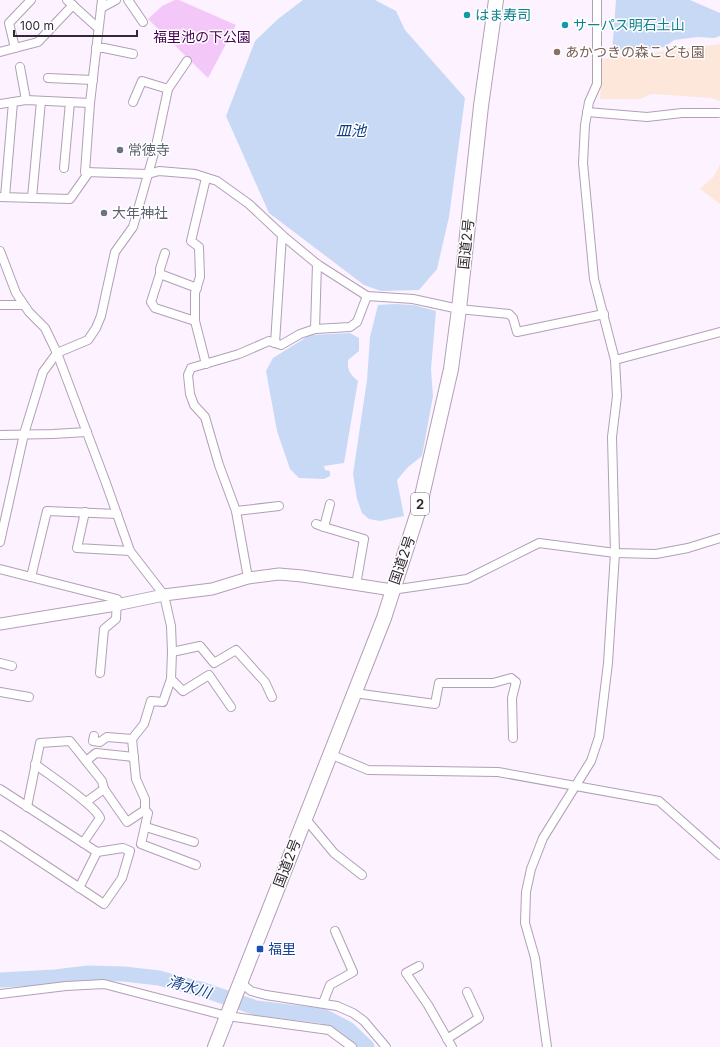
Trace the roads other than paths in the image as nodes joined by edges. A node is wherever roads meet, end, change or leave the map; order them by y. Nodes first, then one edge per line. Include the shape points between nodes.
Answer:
1 (30, 0) edge
2 (116, 0) edge
3 (128, 0) edge
4 (496, 0) edge
5 (597, 0) edge
6 (70, 2) edge
7 (101, 4) edge
8 (143, 22) dead end
9 (98, 28) junction
10 (15, 48) junction
11 (96, 48) junction
12 (0, 52) edge
13 (133, 54) dead end
14 (187, 61) dead end
15 (20, 67) dead end
16 (48, 78) dead end
17 (93, 80) junction
18 (168, 89) junction
19 (26, 100) junction
20 (40, 101) junction
21 (13, 102) junction
22 (70, 102) junction
23 (134, 102) dead end
24 (90, 103) junction
25 (0, 104) edge
26 (587, 112) junction
27 (718, 113) dead end
28 (64, 168) dead end
29 (89, 172) junction
30 (148, 174) junction
31 (206, 178) junction
32 (2, 197) edge
33 (32, 198) junction
34 (282, 235) junction
35 (0, 251) edge
36 (165, 252) dead end
37 (317, 264) junction
38 (160, 274) junction
39 (197, 288) junction
40 (367, 296) junction
41 (0, 305) edge
42 (23, 305) junction
43 (459, 309) junction
44 (604, 314) junction
45 (195, 321) junction
46 (315, 329) junction
47 (720, 332) edge
48 (275, 343) junction
49 (57, 353) junction
50 (614, 360) junction
51 (206, 364) junction
52 (87, 432) junction
53 (24, 434) junction
54 (0, 435) edge
55 (330, 504) dead end
56 (279, 506) dead end
57 (236, 511) junction
58 (85, 512) junction
59 (117, 514) junction
60 (316, 524) dead end
61 (324, 526) junction
62 (720, 538) edge
63 (0, 542) edge
64 (130, 551) junction
65 (616, 553) junction
66 (0, 569) edge
67 (31, 577) junction
68 (248, 578) junction
69 (356, 585) junction
70 (392, 590) junction
71 (164, 595) junction
72 (116, 605) junction
73 (0, 624) edge
74 (172, 652) junction
75 (0, 663) edge
76 (12, 666) dead end
77 (100, 673) dead end
78 (171, 679) junction
79 (0, 692) edge
80 (354, 693) junction
81 (29, 697) dead end
82 (272, 697) dead end
83 (231, 707) dead end
84 (94, 736) dead end
85 (513, 738) dead end
86 (132, 739) junction
87 (330, 754) junction
88 (134, 757) junction
89 (86, 761) junction
90 (35, 764) junction
91 (576, 785) junction
92 (0, 789) edge
93 (104, 789) junction
94 (86, 802) junction
95 (27, 806) junction
96 (145, 810) junction
97 (305, 818) junction
98 (146, 827) junction
99 (0, 835) edge
100 (194, 842) dead end
101 (83, 843) junction
102 (141, 844) junction
103 (130, 851) junction
104 (97, 852) junction
105 (720, 856) edge
106 (196, 865) dead end
107 (362, 875) dead end
108 (79, 888) junction
109 (335, 931) dead end
110 (419, 966) dead end
111 (240, 982) junction
112 (467, 992) dead end
113 (0, 994) edge
114 (323, 1003) junction
115 (227, 1016) junction
116 (447, 1039) junction
117 (215, 1047) edge
118 (352, 1047) edge
119 (386, 1047) edge
120 (452, 1047) edge
121 (547, 1047) edge

1 - 10 street via 9,23
2 - 7 street
3 - 8 street
4 - 43 highway, 国道2号 / 2 via 481,106
5 - 26 street via 596,84
6 - 9 street
6 - 10 street via 38,42
7 - 9 street
9 - 11 street
10 - 12 street
11 - 13 street
11 - 17 street
14 - 18 street
15 - 19 street
16 - 17 street
17 - 24 street
18 - 23 street via 142,80
18 - 30 street
19 - 20 street
19 - 21 street
20 - 22 street
20 - 33 street
21 - 25 street
21 - 32 street
22 - 24 street
22 - 28 street
24 - 29 street via 85,172
26 - 27 street via 647,117 682,113
26 - 44 street via 583,163 586,202 594,278
29 - 30 street
29 - 33 street via 70,199
30 - 31 street via 159,171 195,174
30 - 49 street via 133,227 115,252 96,328 88,340
31 - 34 street via 217,181 249,204
31 - 39 street via 191,242 200,247 200,277
32 - 33 street
34 - 37 street
34 - 48 street
35 - 42 street
36 - 38 street
37 - 40 street
37 - 46 street
38 - 39 street
38 - 45 street via 152,302 155,308
39 - 45 street
40 - 43 street via 413,298
40 - 46 street via 357,322 350,327
41 - 42 street
42 - 49 street via 45,328
43 - 44 street via 508,314 513,318 517,332
43 - 70 highway, 国道2号 / 2 via 451,369 419,509
44 - 50 street
45 - 51 street
46 - 48 street via 281,345
47 - 50 street
48 - 51 street via 269,341
49 - 52 street
49 - 53 street via 43,372
50 - 65 street via 617,396 612,437
51 - 57 street via 191,368 188,375 190,394 194,405 205,417
52 - 53 street
52 - 59 street
53 - 54 street
53 - 63 street
55 - 61 street
56 - 57 street
57 - 68 street
58 - 59 street
58 - 64 street via 77,548
58 - 67 street via 47,511
59 - 64 street
60 - 61 street
61 - 69 street via 364,540
62 - 65 street via 656,554
64 - 71 street
65 - 70 street via 539,543 467,579
65 - 91 street via 608,663 598,737 591,761
66 - 67 street
67 - 72 street via 117,599
68 - 69 street via 279,574
68 - 71 street via 212,589
69 - 70 street
70 - 80 highway, 国道2号 / 2 via 384,618
71 - 72 street
71 - 74 street via 171,626
72 - 73 street
72 - 77 street via 116,619 104,629
74 - 78 street
74 - 82 street via 200,646 214,663 236,650 265,682
75 - 76 street
78 - 83 street via 183,691 209,675
78 - 86 street via 163,702 151,701 144,724
79 - 81 street
80 - 85 street via 435,704 439,683 493,683 511,678 516,682 512,698
80 - 87 highway, 国道2号 / 2
84 - 86 street via 93,741 100,742 107,737
86 - 88 street
87 - 91 street via 368,770 498,772
87 - 97 highway, 国道2号 / 2
88 - 89 street via 96,753
88 - 96 street via 136,779 145,799
89 - 90 street via 70,741 40,743
89 - 93 street via 102,781
90 - 94 street
90 - 95 street
91 - 105 street via 659,801
91 - 121 street via 543,838 531,869 526,892 525,923 535,958
92 - 95 street
93 - 94 street
93 - 96 street via 127,822
94 - 101 street via 100,818
95 - 101 street
96 - 98 street via 148,812
97 - 107 street via 334,853
97 - 111 highway, 国道2号 / 2
98 - 100 street
98 - 102 street
99 - 108 street
101 - 104 street
102 - 103 street
102 - 106 street
103 - 104 street via 123,848
103 - 108 street via 122,878 104,904
104 - 108 street
109 - 114 street via 353,972 330,985
110 - 116 street via 406,973
111 - 114 street via 251,992
111 - 115 highway, 国道2号 / 2
112 - 116 street via 479,1018
113 - 115 street via 104,984
114 - 119 street via 353,1013 364,1021
115 - 117 highway, 国道2号 / 2
115 - 118 street via 329,1030
116 - 120 street

